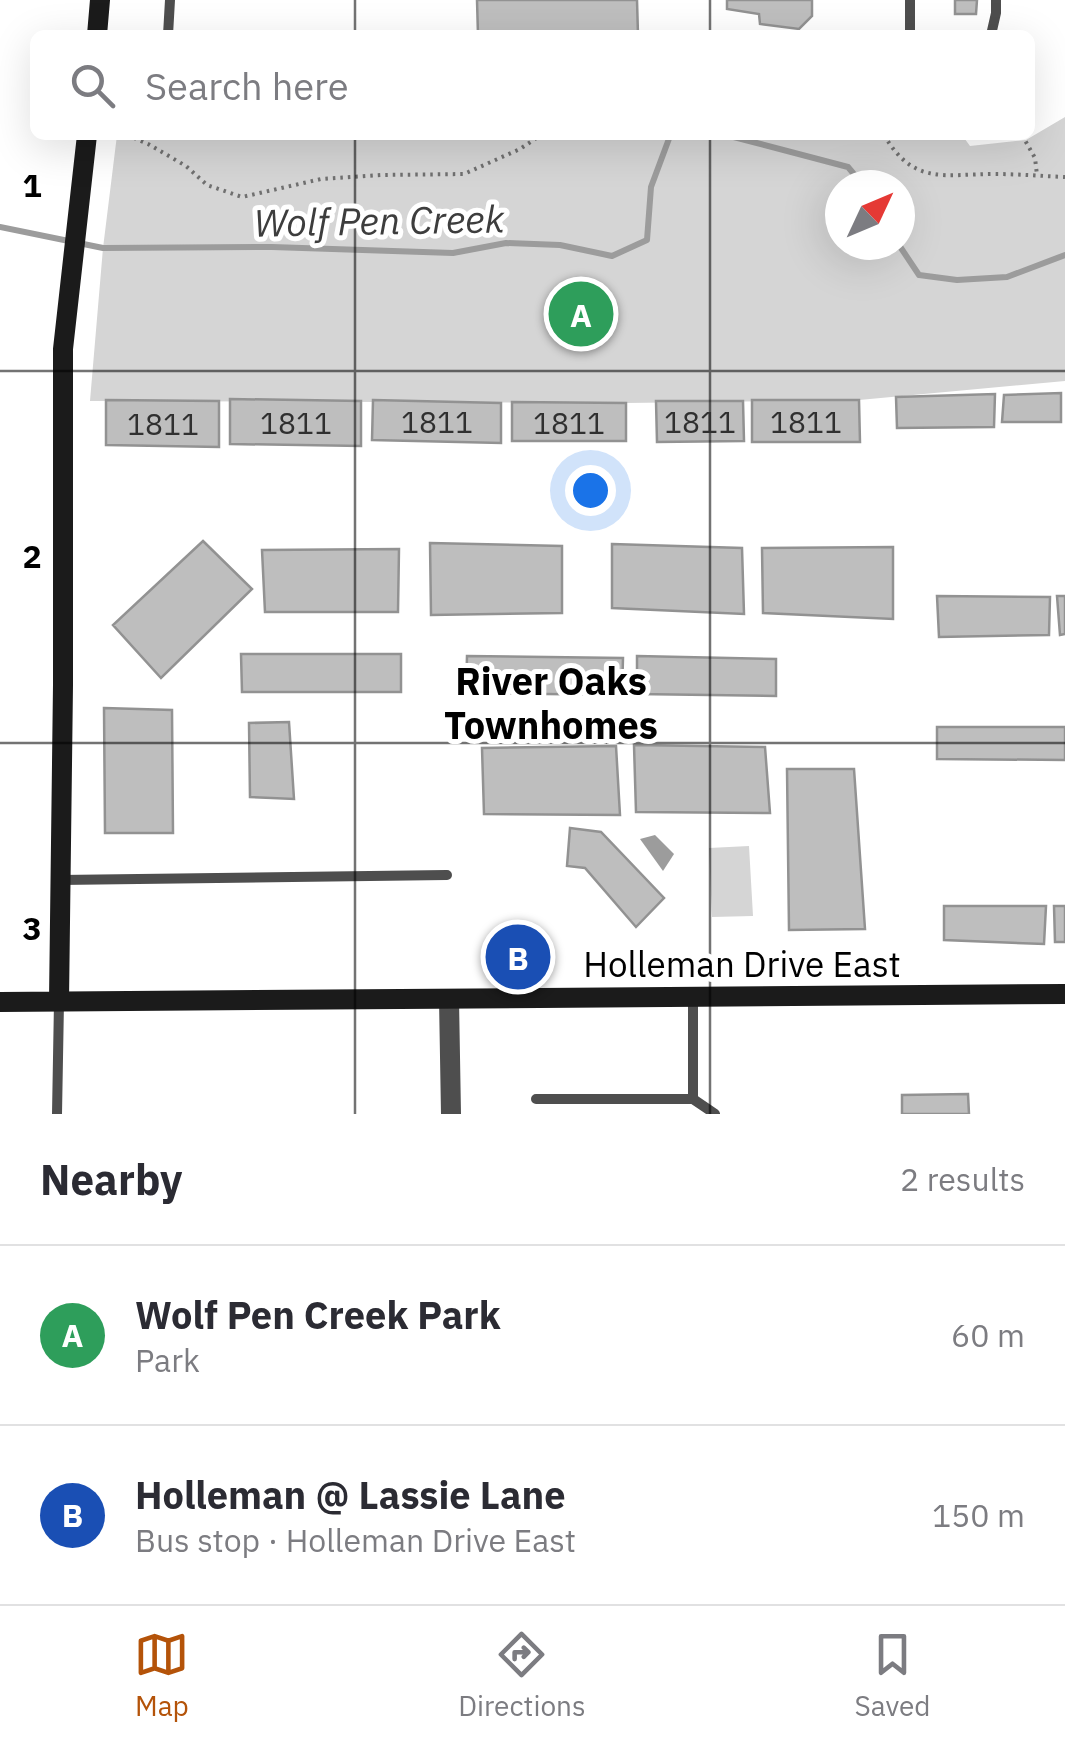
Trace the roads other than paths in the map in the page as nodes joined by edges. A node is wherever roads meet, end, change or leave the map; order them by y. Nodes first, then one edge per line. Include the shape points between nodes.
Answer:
1 (100, 0) edge
2 (170, 0) edge
3 (910, 0) edge
4 (996, 0) edge
5 (97, 30) edge
6 (168, 30) edge
7 (910, 30) edge
8 (993, 30) edge
9 (86, 140) edge
10 (447, 874) dead end
11 (60, 880) junction
12 (1065, 994) edge
13 (693, 997) junction
14 (449, 999) junction
15 (59, 1001) junction
16 (0, 1002) edge
17 (536, 1099) dead end
18 (693, 1099) junction
19 (57, 1114) edge
20 (450, 1114) edge
21 (716, 1114) edge

1 - 5 street
2 - 6 lane
3 - 7 lane
4 - 8 lane
9 - 11 street via 63,349
10 - 11 lane
11 - 15 street
12 - 13 street, Holleman Drive East
13 - 14 street, Holleman Drive East
13 - 18 lane
14 - 15 street, Holleman Drive East
14 - 20 street
15 - 16 street, Holleman Drive East
15 - 19 lane
17 - 18 lane
18 - 21 lane

